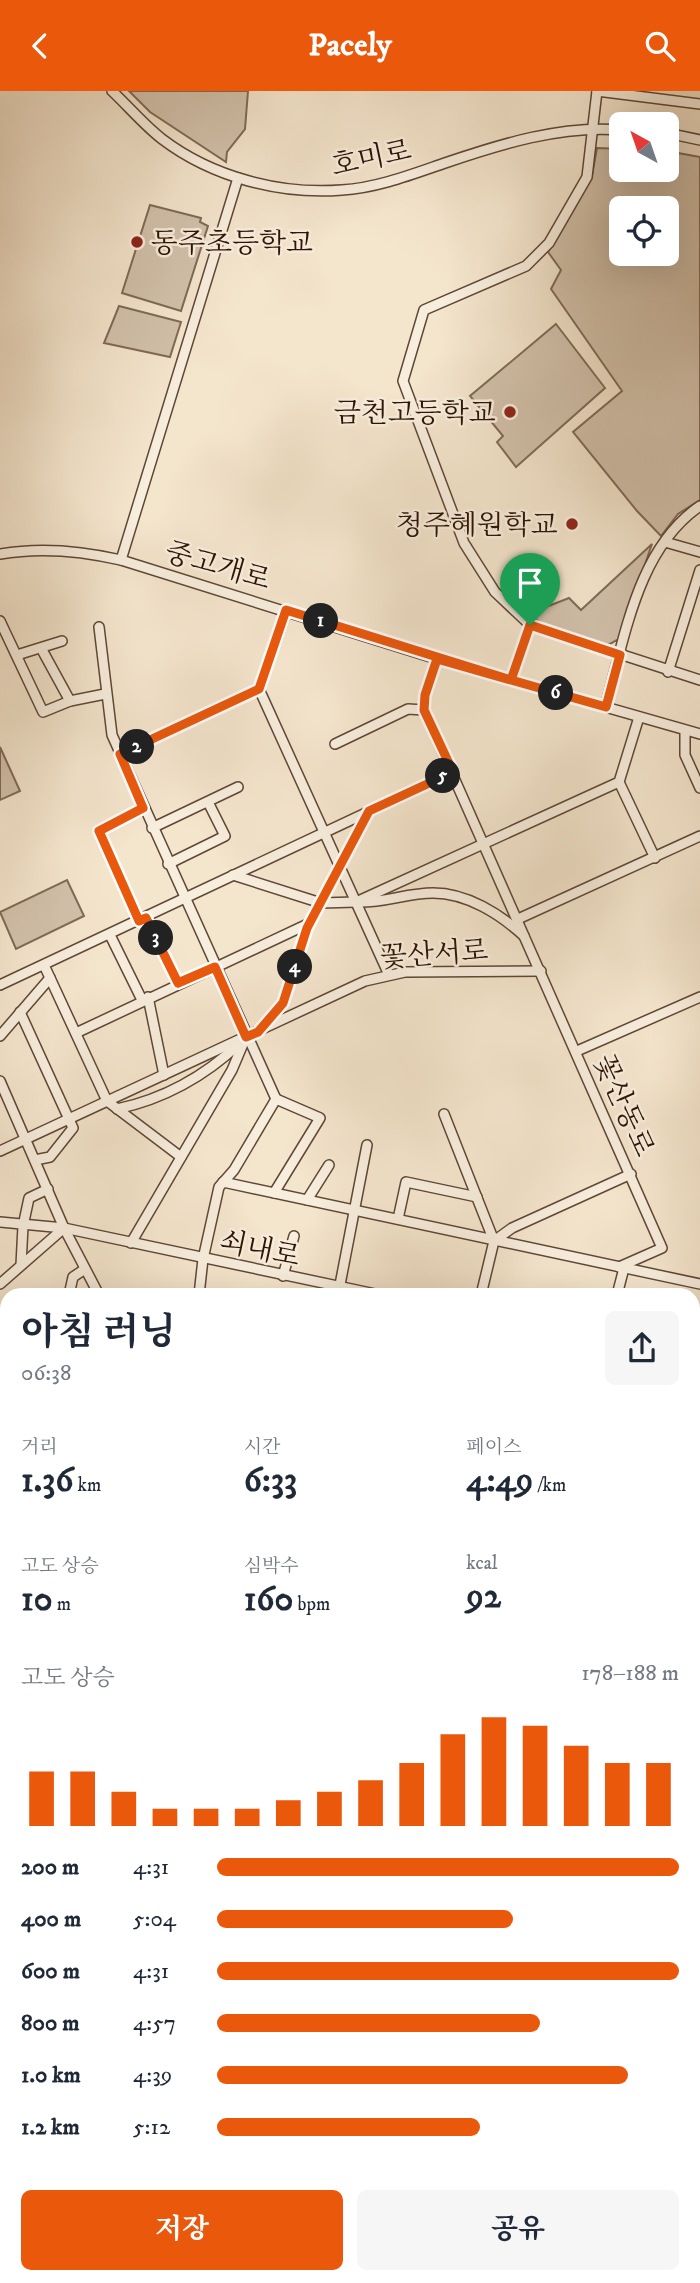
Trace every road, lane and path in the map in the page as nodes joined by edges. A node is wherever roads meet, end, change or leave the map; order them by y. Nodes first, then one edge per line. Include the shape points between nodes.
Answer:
1 (112, 91) edge
2 (597, 91) edge
3 (700, 104) edge
4 (591, 128) junction
5 (609, 129) edge
6 (679, 136) edge
7 (700, 140) edge
8 (238, 178) junction
9 (700, 506) edge
10 (665, 542) junction
11 (700, 552) edge
12 (0, 554) edge
13 (121, 560) junction
14 (700, 570) edge
15 (286, 610) junction
16 (0, 621) edge
17 (530, 625) junction
18 (99, 627) dead end
19 (62, 641) dead end
20 (41, 648) junction
21 (17, 655) junction
22 (620, 655) junction
23 (437, 659) junction
24 (668, 672) junction
25 (511, 680) junction
26 (700, 680) edge
27 (259, 689) junction
28 (105, 694) junction
29 (70, 701) junction
30 (606, 707) junction
31 (424, 710) junction
32 (639, 717) junction
33 (685, 731) junction
34 (700, 734) edge
35 (335, 744) dead end
36 (120, 754) junction
37 (453, 772) junction
38 (619, 782) junction
39 (238, 787) dead end
40 (700, 787) edge
41 (208, 801) junction
42 (143, 808) junction
43 (369, 811) junction
44 (152, 828) junction
45 (325, 832) junction
46 (700, 836) edge
47 (484, 843) junction
48 (655, 858) junction
49 (168, 864) junction
50 (341, 867) junction
51 (233, 875) junction
52 (183, 898) junction
53 (356, 902) junction
54 (321, 903) junction
55 (518, 919) junction
56 (143, 920) junction
57 (310, 923) junction
58 (110, 935) junction
59 (527, 938) junction
60 (44, 965) junction
61 (215, 967) junction
62 (541, 971) junction
63 (389, 975) junction
64 (50, 978) junction
65 (178, 983) junction
66 (0, 985) edge
67 (700, 997) edge
68 (145, 999) junction
69 (20, 1012) junction
70 (258, 1032) junction
71 (76, 1033) junction
72 (0, 1036) edge
73 (246, 1037) junction
74 (577, 1051) junction
75 (164, 1075) junction
76 (0, 1081) edge
77 (276, 1098) junction
78 (107, 1101) junction
79 (117, 1109) junction
80 (444, 1114) dead end
81 (70, 1118) junction
82 (26, 1138) junction
83 (367, 1145) dead end
84 (0, 1151) edge
85 (181, 1157) junction
86 (35, 1160) junction
87 (329, 1165) dead end
88 (631, 1174) junction
89 (223, 1182) junction
90 (48, 1189) junction
91 (274, 1193) junction
92 (477, 1197) junction
93 (307, 1200) junction
94 (356, 1210) junction
95 (398, 1219) junction
96 (0, 1222) edge
97 (23, 1226) junction
98 (64, 1228) junction
99 (294, 1236) dead end
100 (494, 1241) junction
101 (131, 1243) junction
102 (203, 1259) junction
103 (21, 1265) junction
104 (621, 1268) junction
105 (85, 1269) junction
106 (283, 1276) junction
107 (0, 1284) edge
108 (700, 1284) edge
109 (71, 1288) edge
110 (95, 1288) edge
111 (201, 1288) edge
112 (328, 1288) edge
113 (340, 1288) edge
114 (483, 1288) edge
115 (618, 1288) edge

1 - 8 street, 호미로 via 162,138 197,162
2 - 3 street
2 - 4 street
4 - 5 street, 호미로
4 - 8 street, 호미로 via 500,144 406,176 344,190 304,190
4 - 17 street via 587,177 549,243 526,267 424,310 403,381 464,543 495,592
6 - 7 street
8 - 13 street
9 - 10 street
10 - 11 street
10 - 22 street via 644,577
12 - 13 street, 중고개로 via 89,552
13 - 15 street, 중고개로
14 - 24 street
15 - 23 street, 중고개로
15 - 27 street
16 - 21 street
17 - 22 street
17 - 25 street
18 - 28 street
19 - 20 street
20 - 21 street
20 - 29 street
21 - 29 street via 43,712
22 - 24 street
22 - 30 street
23 - 25 street, 중고개로
23 - 31 street
24 - 26 street
25 - 30 street, 중고개로
27 - 36 street
27 - 45 street
28 - 29 street
28 - 36 street
30 - 32 street, 중고개로
31 - 35 street via 408,709
31 - 37 street, 꽃산동로
32 - 33 street, 중고개로
32 - 38 street
33 - 34 street, 중고개로
33 - 40 street via 685,755
36 - 42 street
37 - 43 street
37 - 47 street, 꽃산동로
38 - 47 street
38 - 48 street
39 - 41 street
41 - 44 street
41 - 49 street via 225,836
42 - 44 street
42 - 56 street via 99,831
43 - 45 street
43 - 50 street, 꽃산서로
44 - 49 street
45 - 50 street
45 - 51 street
46 - 48 street
47 - 53 street
47 - 55 street, 꽃산동로
48 - 55 street
49 - 52 street
50 - 53 street
50 - 54 street, 꽃산서로
51 - 52 street
51 - 54 street
52 - 56 street
52 - 61 street
53 - 54 street
53 - 59 street via 450,895 491,911
53 - 63 street
54 - 57 street, 꽃산서로
55 - 59 street, 꽃산동로
56 - 58 street
56 - 65 street
57 - 61 street
57 - 70 street, 꽃산서로 via 283,1003
58 - 60 street
58 - 68 street
59 - 62 street, 꽃산동로
60 - 64 street
60 - 66 street
61 - 65 street
61 - 73 street
62 - 63 street, 꽃산서로
62 - 74 street, 꽃산동로
63 - 70 street, 꽃산서로 via 365,981
64 - 69 street
64 - 71 street
65 - 68 street
67 - 74 street
68 - 71 street
68 - 75 street
69 - 72 street
69 - 81 street
70 - 73 street, 꽃산서로
71 - 78 street
73 - 75 street, 꽃산서로
73 - 77 street
73 - 79 street via 183,1085 151,1102
73 - 85 street
74 - 88 street, 꽃산동로
75 - 78 street, 꽃산서로
76 - 82 street
77 - 89 street
77 - 91 street via 320,1118
78 - 79 street
78 - 81 street, 꽃산서로
79 - 85 street
80 - 92 street
81 - 82 street, 꽃산서로
81 - 86 street via 73,1128 50,1157
82 - 84 street, 꽃산서로
82 - 86 street
83 - 94 street
85 - 101 street
86 - 90 street
87 - 93 street
88 - 100 street via 512,1228
88 - 104 street, 꽃산동로 via 662,1248
89 - 91 street
89 - 102 street
90 - 97 street via 29,1198
90 - 98 street
91 - 93 street
92 - 95 street via 407,1182
92 - 100 street
93 - 94 street
94 - 95 street
94 - 113 street
95 - 100 street
96 - 97 street, 쇠내로
97 - 98 street, 쇠내로
97 - 103 street
98 - 101 street, 쇠내로
98 - 103 street
98 - 105 street
99 - 106 street
100 - 104 street
100 - 114 street
101 - 102 street, 쇠내로
102 - 106 street, 쇠내로
102 - 111 street
103 - 107 street
104 - 108 street
104 - 115 street
105 - 109 street via 73,1277
105 - 110 street
106 - 112 street, 쇠내로

